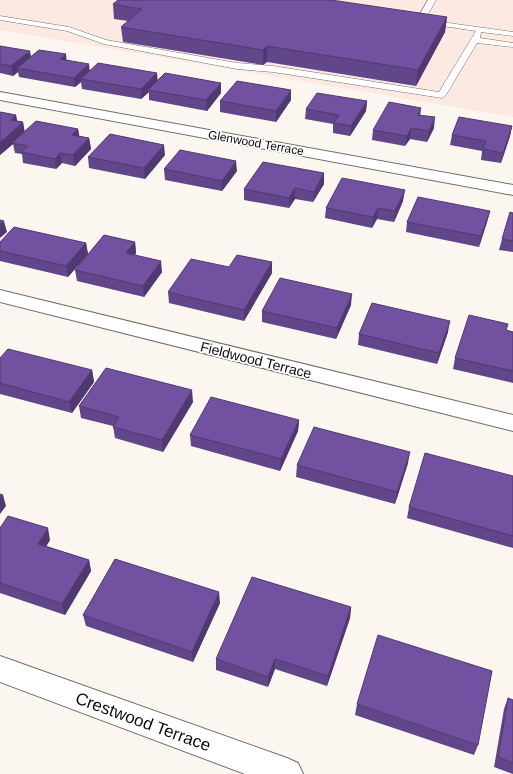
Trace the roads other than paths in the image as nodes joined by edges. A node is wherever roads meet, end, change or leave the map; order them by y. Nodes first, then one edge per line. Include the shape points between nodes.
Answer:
1 (432, 0) edge
2 (0, 18) edge
3 (480, 29) junction
4 (513, 34) edge
5 (475, 40) junction
6 (513, 45) edge
7 (0, 96) edge
8 (513, 190) edge
9 (0, 296) edge
10 (513, 423) edge
11 (0, 669) edge
12 (287, 774) edge

1 - 3 lane via 417,20
2 - 5 lane via 70,29 104,42 229,64 442,95
3 - 4 lane
3 - 5 lane
5 - 6 lane
7 - 8 street, Glenwood Terrace
9 - 10 street, Fieldwood Terrace
11 - 12 street, Crestwood Terrace

